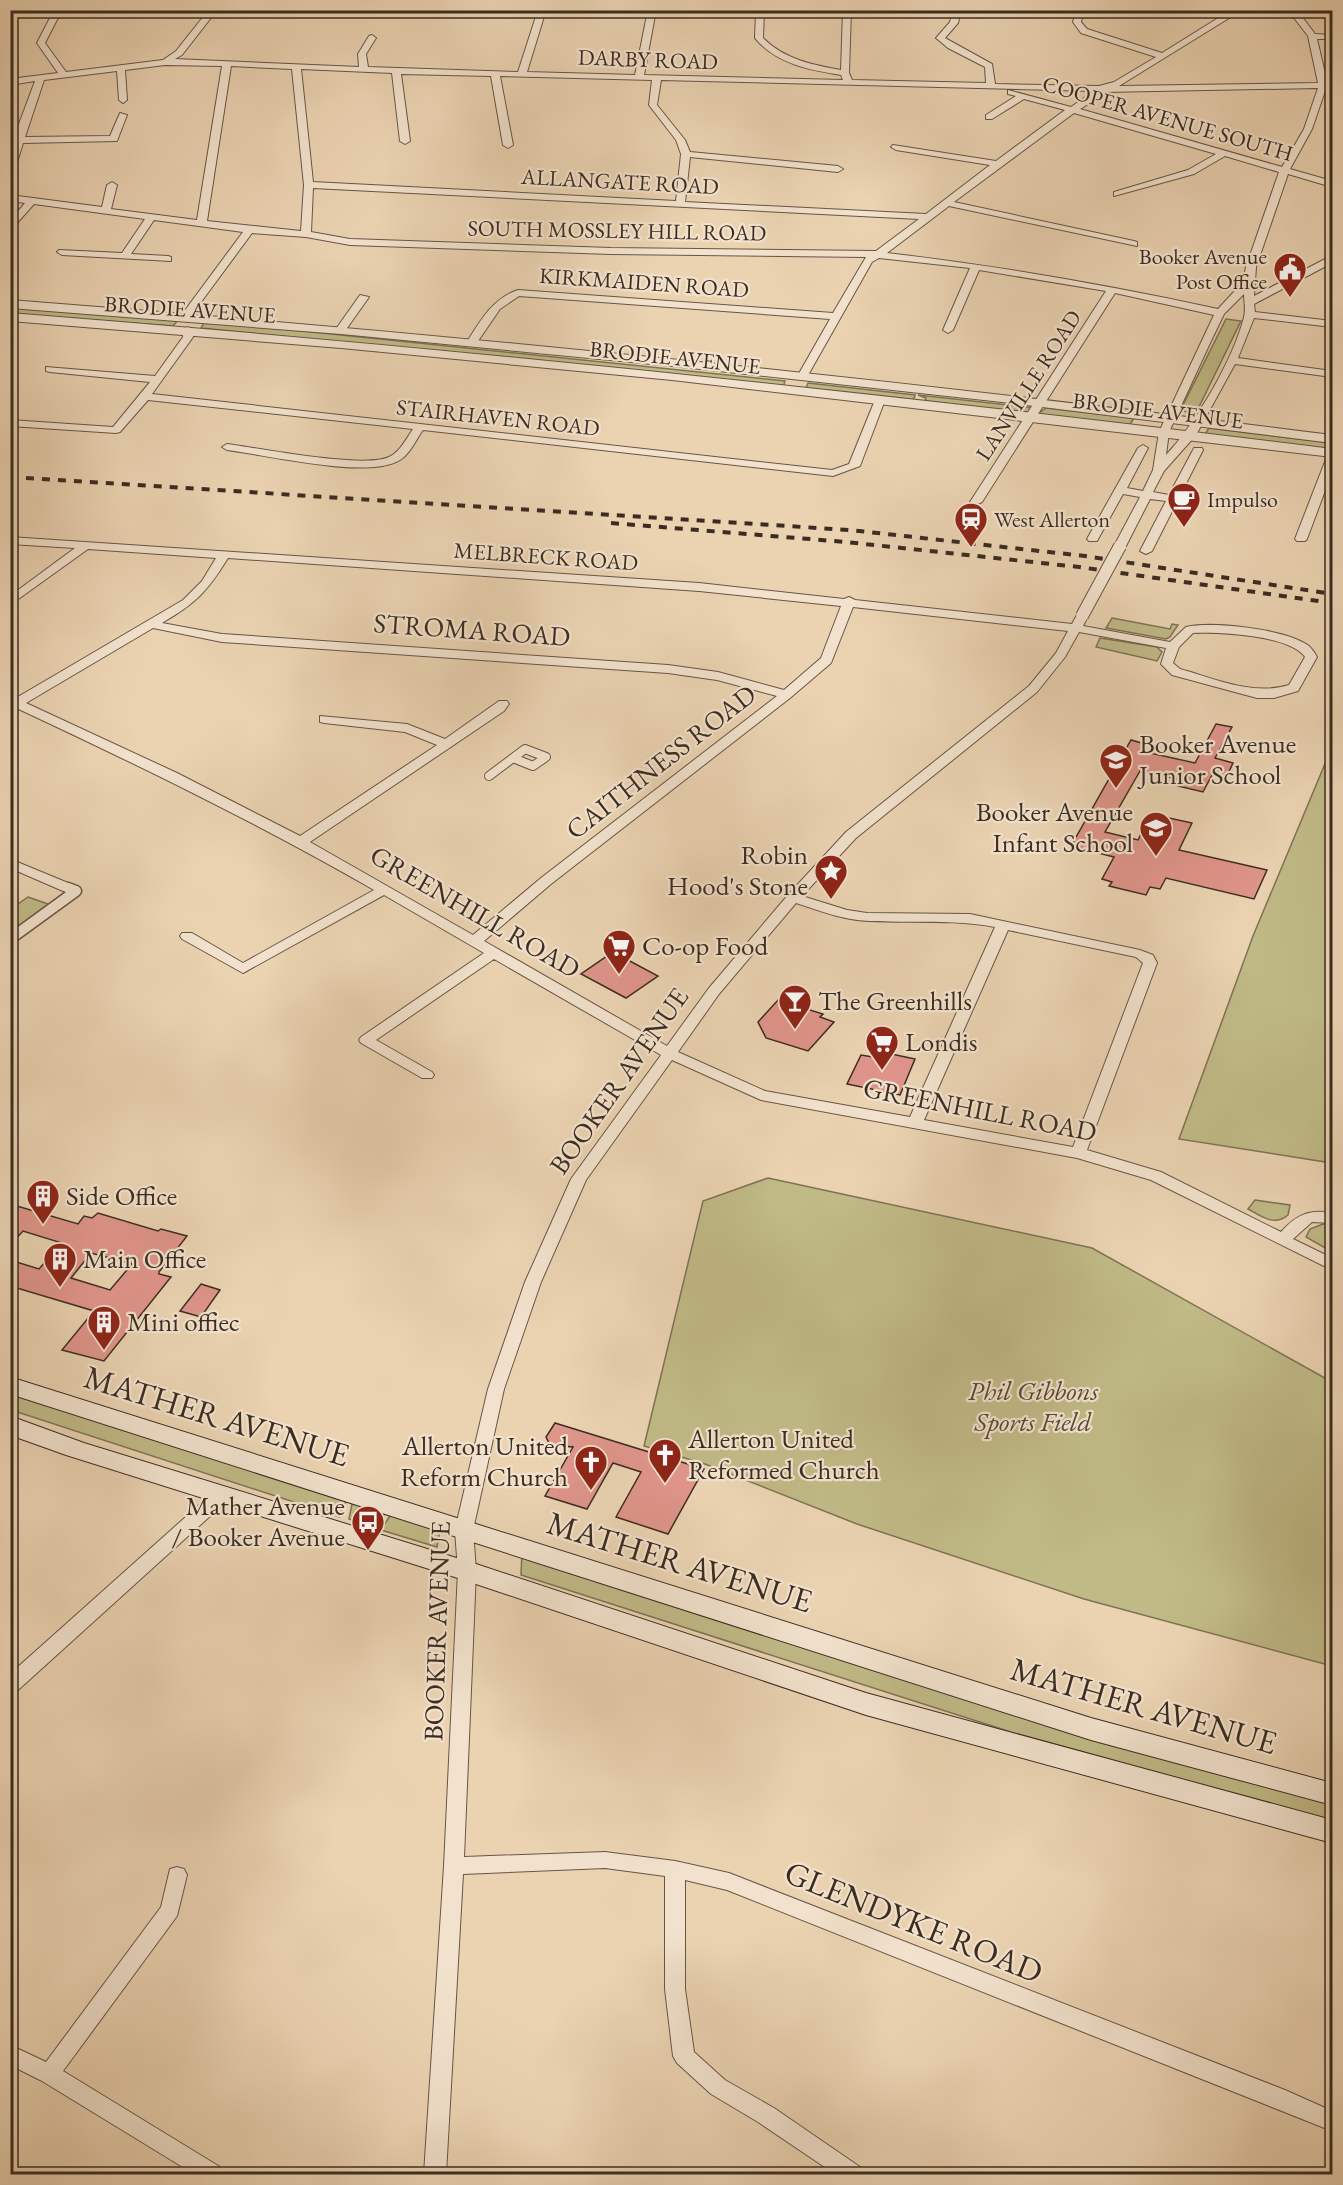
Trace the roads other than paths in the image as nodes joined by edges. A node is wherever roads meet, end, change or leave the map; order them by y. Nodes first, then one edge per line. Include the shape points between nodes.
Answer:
1 (58, 10) edge
2 (172, 10) edge
3 (542, 10) edge
4 (652, 10) edge
5 (760, 10) edge
6 (847, 10) edge
7 (957, 10) edge
8 (1080, 10) edge
9 (1238, 10) edge
10 (1292, 10) edge
11 (210, 13) edge
12 (1312, 36) junction
13 (1332, 37) edge
14 (372, 38) dead end
15 (179, 53) junction
16 (1163, 56) junction
17 (165, 62) junction
18 (195, 62) junction
19 (227, 64) junction
20 (296, 66) junction
21 (121, 68) junction
22 (364, 70) junction
23 (396, 71) junction
24 (495, 72) junction
25 (522, 73) junction
26 (64, 75) junction
27 (639, 77) junction
28 (657, 78) junction
29 (847, 78) junction
30 (40, 79) junction
31 (10, 82) edge
32 (1328, 85) edge
33 (993, 86) junction
34 (1099, 89) junction
35 (1022, 96) junction
36 (123, 100) dead end
37 (1074, 110) junction
38 (123, 115) dead end
39 (988, 117) dead end
40 (18, 140) junction
41 (405, 141) dead end
42 (508, 145) dead end
43 (896, 147) dead end
44 (1224, 153) junction
45 (686, 154) junction
46 (998, 164) junction
47 (10, 169) edge
48 (838, 169) dead end
49 (1284, 172) junction
50 (1332, 177) edge
51 (1327, 183) edge
52 (112, 185) dead end
53 (309, 185) junction
54 (1117, 194) dead end
55 (10, 198) edge
56 (32, 201) junction
57 (680, 203) junction
58 (946, 203) junction
59 (106, 210) junction
60 (151, 217) junction
61 (928, 217) junction
62 (202, 222) junction
63 (10, 228) edge
64 (249, 230) junction
65 (306, 234) junction
66 (1134, 244) dead end
67 (62, 252) dead end
68 (874, 254) junction
69 (125, 256) junction
70 (168, 259) dead end
71 (1332, 259) edge
72 (976, 266) junction
73 (1248, 283) junction
74 (1112, 289) junction
75 (364, 297) dead end
76 (1250, 302) junction
77 (10, 304) edge
78 (1220, 313) junction
79 (1250, 315) junction
80 (835, 316) junction
81 (10, 317) edge
82 (189, 324) junction
83 (1332, 324) edge
84 (341, 329) junction
85 (948, 330) dead end
86 (472, 342) junction
87 (1232, 360) junction
88 (50, 369) dead end
89 (1332, 374) edge
90 (802, 377) junction
91 (157, 379) junction
92 (796, 391) junction
93 (145, 396) junction
94 (880, 400) junction
95 (1041, 402) junction
96 (1032, 416) junction
97 (1173, 417) junction
98 (1199, 422) junction
99 (10, 423) edge
100 (418, 428) junction
101 (1164, 432) junction
102 (1191, 435) junction
103 (1332, 439) edge
104 (1143, 448) dead end
105 (234, 450) dead end
106 (1175, 453) junction
107 (1332, 453) edge
108 (1332, 459) edge
109 (1159, 470) junction
110 (1120, 490) junction
111 (1146, 494) junction
112 (1172, 499) junction
113 (976, 502) dead end
114 (1093, 539) dead end
115 (1301, 539) dead end
116 (10, 540) edge
117 (86, 545) junction
118 (1146, 551) dead end
119 (225, 553) junction
120 (849, 601) junction
121 (10, 602) edge
122 (1079, 622) junction
123 (152, 624) junction
124 (1173, 646) junction
125 (786, 695) junction
126 (14, 702) edge
127 (503, 704) dead end
128 (324, 719) dead end
129 (446, 744) junction
130 (513, 758) dead end
131 (489, 776) dead end
132 (301, 842) junction
133 (10, 863) edge
134 (68, 888) joint
135 (385, 889) junction
136 (793, 898) junction
137 (1003, 925) junction
138 (187, 936) dead end
139 (10, 939) edge
140 (475, 941) junction
141 (495, 952) junction
142 (670, 1054) junction
143 (427, 1076) dead end
144 (915, 1123) junction
145 (1078, 1153) junction
146 (1332, 1218) edge
147 (1283, 1240) junction
148 (1332, 1265) edge
149 (10, 1385) edge
150 (10, 1425) edge
151 (223, 1494) junction
152 (464, 1530) junction
153 (467, 1571) junction
154 (10, 1686) edge
155 (1332, 1794) edge
156 (1332, 1832) edge
157 (454, 1866) junction
158 (675, 1869) junction
159 (177, 1875) dead end
160 (10, 2054) edge
161 (50, 2074) junction
162 (1332, 2121) edge
163 (212, 2175) edge
164 (435, 2175) edge
165 (852, 2175) edge

1 - 26 street via 41,43
2 - 11 street
3 - 25 street
4 - 27 street
5 - 29 street via 758,34 768,48 790,60
6 - 29 street
7 - 33 street via 954,23 940,38 989,66
8 - 16 street via 1077,21 1084,31
9 - 16 street
10 - 12 street
11 - 15 street
12 - 13 street
12 - 32 street
14 - 22 street via 362,54
15 - 17 street
15 - 18 street
16 - 34 street via 1117,84
17 - 18 street, DARBY ROAD
17 - 21 street, DARBY ROAD
18 - 19 street, DARBY ROAD
19 - 20 street, DARBY ROAD
19 - 62 street
20 - 22 street, DARBY ROAD
20 - 53 street
21 - 26 street, DARBY ROAD
21 - 36 street
22 - 23 street, DARBY ROAD
23 - 24 street, DARBY ROAD
23 - 41 street
24 - 25 street, DARBY ROAD
24 - 42 street
25 - 27 street, DARBY ROAD
26 - 30 street, DARBY ROAD
27 - 28 street, DARBY ROAD
28 - 29 street, DARBY ROAD
28 - 45 street via 653,105
29 - 33 street, DARBY ROAD
30 - 31 street, DARBY ROAD
30 - 40 street
32 - 34 street, DARBY ROAD
32 - 49 street
33 - 34 street, DARBY ROAD
33 - 35 street, COOPER AVENUE SOUTH
34 - 37 street via 1097,95
35 - 37 street, COOPER AVENUE SOUTH
35 - 39 street
37 - 44 street, COOPER AVENUE SOUTH
37 - 46 street
38 - 40 street via 114,139
40 - 47 street
43 - 46 street
44 - 49 street, COOPER AVENUE SOUTH
44 - 54 street via 1191,172
45 - 48 street
45 - 57 street
46 - 58 street
49 - 51 street, COOPER AVENUE SOUTH
49 - 73 street
50 - 51 street
52 - 59 street
53 - 57 street, ALLANGATE ROAD
53 - 65 street
55 - 56 street, SOUTH MOSSLEY HILL ROAD
56 - 59 street, SOUTH MOSSLEY HILL ROAD
56 - 63 street
57 - 61 street, ALLANGATE ROAD
58 - 61 street
58 - 66 street
59 - 60 street, SOUTH MOSSLEY HILL ROAD
60 - 62 street, SOUTH MOSSLEY HILL ROAD
60 - 69 street
61 - 68 street
62 - 64 street, SOUTH MOSSLEY HILL ROAD
64 - 65 street, SOUTH MOSSLEY HILL ROAD
64 - 82 street via 188,313
65 - 68 street, SOUTH MOSSLEY HILL ROAD via 340,241 611,251
67 - 69 street
68 - 72 street, SOUTH MOSSLEY HILL ROAD
68 - 80 street
69 - 70 street
71 - 76 street
72 - 74 street, SOUTH MOSSLEY HILL ROAD
72 - 85 street
73 - 76 street, BOOKER AVENUE
73 - 78 street, BOOKER AVENUE
74 - 78 street, SOUTH MOSSLEY HILL ROAD
74 - 95 street, LANVILLE ROAD
75 - 84 street
76 - 79 street, BOOKER AVENUE
77 - 82 street, BRODIE AVENUE
78 - 97 street, BOOKER AVENUE
79 - 83 street
79 - 87 street, BOOKER AVENUE
80 - 86 street, KIRKMAIDEN ROAD via 518,293 496,306
80 - 90 street
81 - 82 street, BRODIE AVENUE
82 - 84 street, BRODIE AVENUE
82 - 91 street via 188,337
82 - 92 street, BRODIE AVENUE
84 - 86 street, BRODIE AVENUE
86 - 90 street, BRODIE AVENUE
87 - 89 street
87 - 98 street, BOOKER AVENUE
88 - 91 street
90 - 92 street
90 - 95 street, BRODIE AVENUE
91 - 93 street
92 - 94 street, BRODIE AVENUE
93 - 99 street via 116,430
93 - 100 street, STAIRHAVEN ROAD
94 - 96 street, BRODIE AVENUE
94 - 100 street, STAIRHAVEN ROAD via 854,466 833,473
95 - 96 street, LANVILLE ROAD
95 - 97 street, BRODIE AVENUE
96 - 101 street, BRODIE AVENUE
96 - 113 street, LANVILLE ROAD
97 - 98 street, BRODIE AVENUE
97 - 101 street, BOOKER AVENUE
98 - 102 street, BOOKER AVENUE
98 - 103 street, BRODIE AVENUE
100 - 105 street via 401,453 386,463
101 - 102 street, BRODIE AVENUE
101 - 109 street, BOOKER AVENUE
102 - 106 street, BOOKER AVENUE
102 - 107 street, BRODIE AVENUE
104 - 110 street
106 - 109 street, BOOKER AVENUE
106 - 112 street via 1196,453
108 - 115 street
109 - 111 street, BOOKER AVENUE
110 - 111 street
110 - 114 street
111 - 112 street
111 - 122 street, BOOKER AVENUE, bridge
112 - 118 street
116 - 117 street, MELBRECK ROAD
117 - 119 street, MELBRECK ROAD
117 - 121 street
119 - 120 street, MELBRECK ROAD
119 - 123 street via 199,594
120 - 122 street, MELBRECK ROAD
120 - 125 street, CAITHNESS ROAD via 827,660
122 - 124 street, MELBRECK ROAD
122 - 136 street, BOOKER AVENUE via 1057,660 1033,689 851,836
123 - 125 street, STROMA ROAD via 222,638 668,669 718,676
123 - 126 street
124 - 124 street via 1190,630 1209,629 1292,642 1306,649 1311,657 1294,688 1257,694 1176,672 1166,660
125 - 140 street, CAITHNESS ROAD via 546,881
126 - 132 street, GREENHILL ROAD
127 - 129 street
128 - 129 street via 407,728
129 - 132 street
130 - 131 street
132 - 135 street, GREENHILL ROAD
133 - 134 street
134 - 139 street via 76,891
135 - 138 street via 243,969
135 - 140 street, GREENHILL ROAD
136 - 137 street via 867,917 961,917
136 - 142 street, BOOKER AVENUE via 738,961
137 - 144 street
137 - 145 street via 1140,954 1150,960
140 - 141 street, GREENHILL ROAD
141 - 142 street, GREENHILL ROAD
141 - 143 street via 366,1040
142 - 144 street, GREENHILL ROAD via 761,1095
142 - 152 street, BOOKER AVENUE via 579,1179 533,1282 496,1389
144 - 145 street, GREENHILL ROAD
145 - 147 street, GREENHILL ROAD via 1156,1176
146 - 147 street via 1305,1218
147 - 148 street, GREENHILL ROAD
149 - 152 main road, MATHER AVENUE
150 - 151 main road
151 - 153 main road
151 - 154 street
152 - 153 street, BOOKER AVENUE
152 - 155 main road, MATHER AVENUE via 1091,1729
153 - 156 main road via 866,1704
153 - 157 street, BOOKER AVENUE
157 - 158 street, GLENDYKE ROAD via 605,1860
157 - 164 street, BOOKER AVENUE
158 - 162 street, GLENDYKE ROAD via 729,1882
158 - 165 street via 675,1989 684,2056 718,2087
159 - 161 street via 170,1910
160 - 161 street
161 - 163 street

